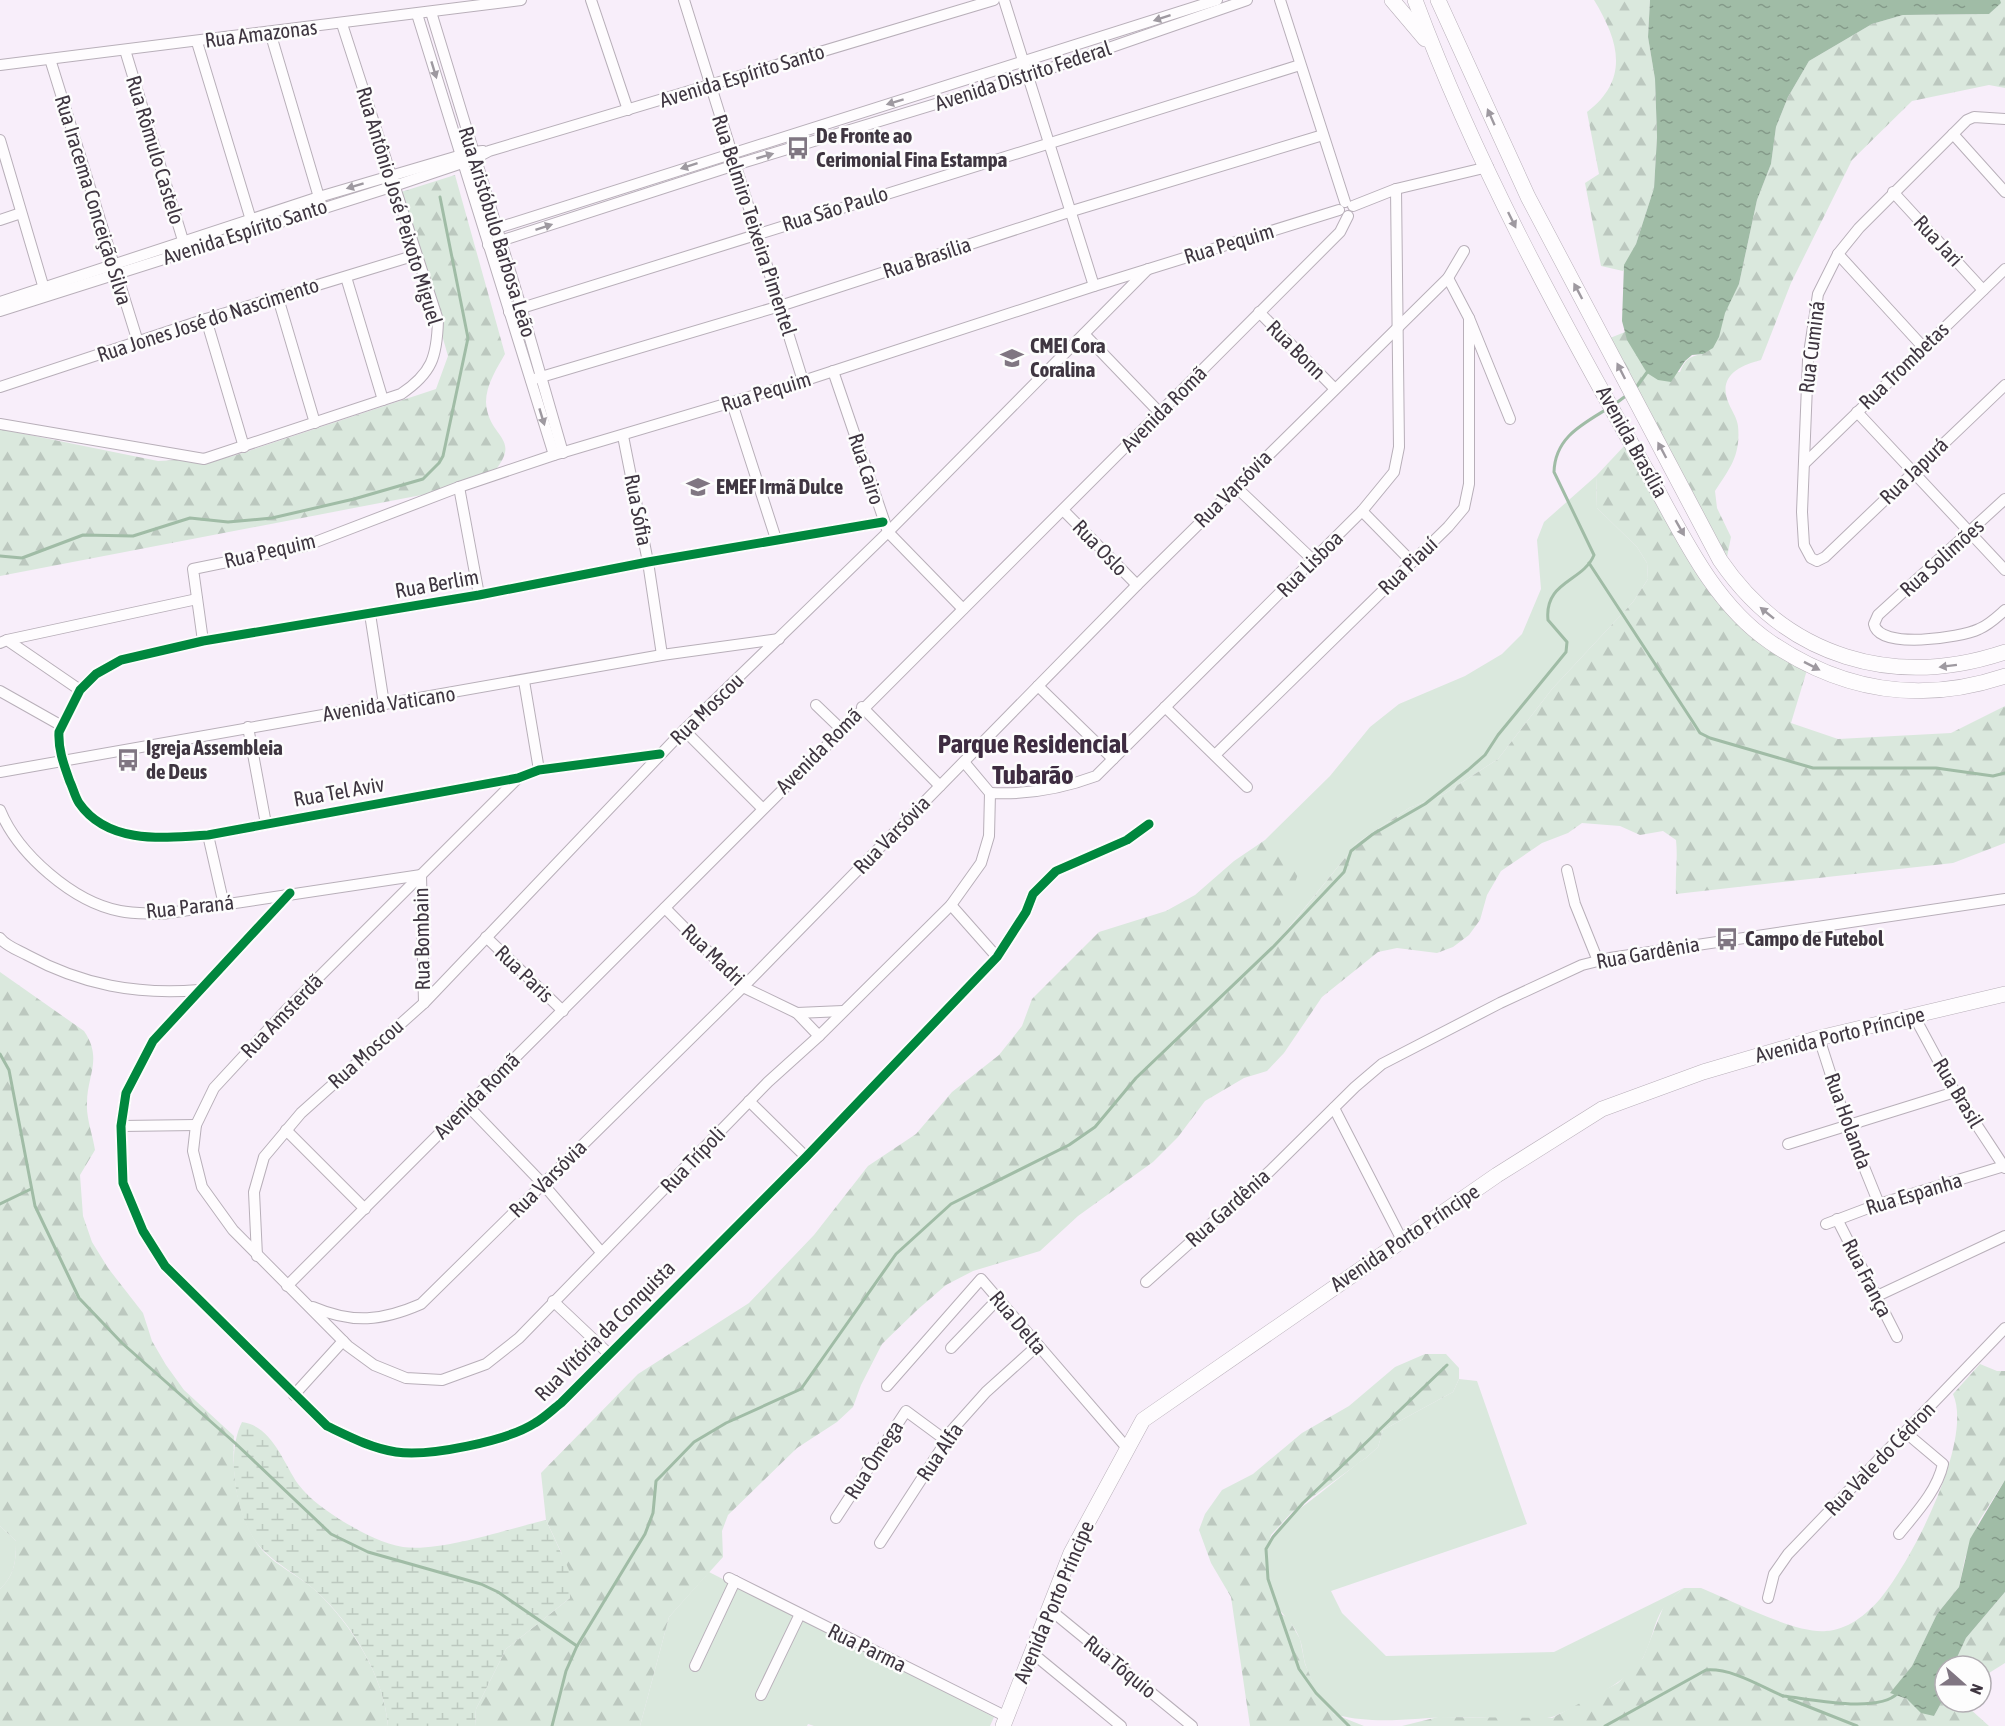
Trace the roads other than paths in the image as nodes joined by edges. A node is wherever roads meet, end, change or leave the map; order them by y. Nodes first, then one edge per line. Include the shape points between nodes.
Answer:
1 (521, 0) edge
2 (591, 0) edge
3 (684, 0) edge
4 (994, 0) edge
5 (1004, 0) edge
6 (1217, 0) edge
7 (1247, 0) edge
8 (1280, 0) edge
9 (1392, 0) edge
10 (1415, 0) edge
11 (1438, 0) edge
12 (431, 12) junction
13 (417, 14) junction
14 (342, 24) junction
15 (270, 32) junction
16 (196, 42) junction
17 (1433, 48) junction
18 (125, 50) junction
19 (50, 59) junction
20 (1023, 62) junction
21 (0, 65) edge
22 (1300, 65) junction
23 (1028, 76) junction
24 (709, 86) junction
25 (628, 110) junction
26 (2005, 119) edge
27 (1953, 134) junction
28 (1323, 135) junction
29 (0, 140) edge
30 (1051, 142) junction
31 (731, 153) junction
32 (473, 156) junction
33 (462, 159) junction
34 (735, 165) junction
35 (1488, 166) junction
36 (392, 180) junction
37 (1396, 189) junction
38 (1893, 192) junction
39 (2005, 192) edge
40 (320, 202) junction
41 (1346, 209) junction
42 (1072, 211) junction
43 (21, 213) junction
44 (0, 220) edge
45 (251, 220) junction
46 (497, 228) junction
47 (485, 232) junction
48 (757, 233) junction
49 (501, 241) junction
50 (488, 245) junction
51 (185, 247) junction
52 (1464, 251) dead end
53 (1838, 254) junction
54 (416, 255) junction
55 (1148, 269) junction
56 (2005, 269) edge
57 (114, 270) junction
58 (346, 277) junction
59 (1448, 278) junction
60 (1094, 285) junction
61 (1983, 290) junction
62 (45, 292) junction
63 (278, 298) junction
64 (0, 302) edge
65 (780, 306) junction
66 (522, 307) junction
67 (0, 311) edge
68 (509, 312) junction
69 (1258, 312) junction
70 (1469, 318) junction
71 (206, 319) junction
72 (1400, 325) junction
73 (1084, 334) junction
74 (138, 342) junction
75 (1924, 348) junction
76 (833, 371) junction
77 (536, 379) junction
78 (803, 381) junction
79 (2005, 385) edge
80 (0, 387) edge
81 (1334, 388) junction
82 (383, 400) junction
83 (732, 403) junction
84 (1160, 412) junction
85 (1857, 412) junction
86 (1510, 419) dead end
87 (315, 423) junction
88 (0, 424) edge
89 (623, 436) junction
90 (244, 447) junction
91 (558, 454) junction
92 (1804, 464) junction
93 (1912, 472) junction
94 (459, 487) junction
95 (1236, 488) junction
96 (2005, 499) edge
97 (1063, 510) junction
98 (1362, 511) junction
99 (885, 527) junction
100 (1970, 533) junction
101 (776, 539) junction
102 (1825, 557) joint
103 (1313, 560) junction
104 (648, 562) junction
105 (1412, 562) junction
106 (2005, 570) edge
107 (1137, 585) junction
108 (479, 595) junction
109 (197, 599) junction
110 (963, 609) junction
111 (2005, 610) edge
112 (370, 614) junction
113 (779, 639) junction
114 (4, 641) edge
115 (203, 641) junction
116 (2005, 652) edge
117 (662, 656) junction
118 (2005, 676) edge
119 (524, 681) junction
120 (1038, 686) junction
121 (80, 690) junction
122 (0, 691) edge
123 (384, 704) junction
124 (816, 705) dead end
125 (862, 707) junction
126 (1165, 707) junction
127 (62, 726) junction
128 (248, 727) junction
129 (841, 729) junction
130 (684, 730) junction
131 (660, 754) junction
132 (1215, 755) junction
133 (1113, 759) junction
134 (62, 760) junction
135 (964, 762) junction
136 (539, 770) junction
137 (0, 772) edge
138 (518, 778) junction
139 (940, 786) junction
140 (1247, 787) dead end
141 (990, 793) junction
142 (762, 808) junction
143 (0, 810) edge
144 (267, 824) junction
145 (1149, 824) dead end
146 (208, 834) junction
147 (1567, 870) dead end
148 (421, 874) junction
149 (290, 893) junction
150 (2005, 899) edge
151 (224, 905) junction
152 (951, 905) junction
153 (665, 908) junction
154 (0, 938) edge
155 (486, 938) junction
156 (997, 957) junction
157 (1598, 961) junction
158 (742, 987) junction
159 (199, 990) junction
160 (2005, 994) edge
161 (423, 1003) junction
162 (563, 1011) junction
163 (843, 1011) junction
164 (797, 1013) junction
165 (1914, 1016) junction
166 (819, 1036) junction
167 (1820, 1038) junction
168 (1955, 1092) junction
169 (749, 1101) junction
170 (467, 1105) junction
171 (1334, 1108) junction
172 (196, 1125) junction
173 (1847, 1125) junction
174 (121, 1126) junction
175 (286, 1130) junction
176 (1788, 1144) dead end
177 (806, 1157) junction
178 (2005, 1167) edge
179 (543, 1184) junction
180 (1879, 1204) junction
181 (365, 1209) junction
182 (1837, 1219) junction
183 (1826, 1224) dead end
184 (2005, 1236) edge
185 (1402, 1240) junction
186 (601, 1252) junction
187 (257, 1256) junction
188 (1146, 1282) dead end
189 (287, 1286) junction
190 (1875, 1297) junction
191 (998, 1299) junction
192 (553, 1301) junction
193 (308, 1304) junction
194 (2005, 1328) edge
195 (1897, 1337) dead end
196 (344, 1341) junction
197 (1037, 1346) junction
198 (951, 1348) dead end
199 (608, 1353) junction
200 (887, 1386) dead end
201 (294, 1395) junction
202 (1905, 1432) junction
203 (944, 1439) junction
204 (1127, 1448) junction
205 (837, 1518) dead end
206 (1899, 1534) dead end
207 (880, 1543) dead end
208 (1768, 1598) dead end
209 (1048, 1608) junction
210 (800, 1614) junction
211 (1031, 1652) junction
212 (695, 1666) dead end
213 (761, 1695) dead end
214 (1005, 1721) edge
215 (1121, 1726) edge
216 (1192, 1726) edge

1 - 12 street, Rua Amazonas
2 - 25 street
3 - 24 street, Rua Belmiro Teixeira Pimentel
4 - 24 street, Avenida Espírito Santo
5 - 20 street
6 -> 20 street, Avenida Distrito Federal
7 - 23 street, Avenida Distrito Federal
8 - 22 street
9 - 17 street
10 - 17 street, Avenida Brasília
116 -> 11 street, Avenida Brasília via 1956,666 1891,668 1836,653 1782,625 1746,593 1720,560 1528,197
12 - 13 street, Rua Amazonas
12 - 32 street, Rua Aristóbulo Barbosa Leão
13 - 14 street, Rua Amazonas
13 -> 33 street
14 - 15 street, Rua Amazonas
14 - 36 street, Rua Antônio José Peixoto Miguel
15 - 16 street, Rua Amazonas
15 - 40 street
16 - 18 street, Rua Amazonas
16 - 45 street
17 - 35 street, Avenida Brasília
18 - 19 street, Rua Amazonas
18 - 51 street, Rua Rômulo Castelo
19 - 21 street, Rua Amazonas
19 - 57 street, Rua Iracema Conceição Silva
20 - 23 street
20 -> 31 street, Avenida Distrito Federal
22 - 28 street
22 - 30 street, Rua São Paulo
23 - 30 street
34 -> 23 street, Avenida Distrito Federal
24 - 25 street, Avenida Espírito Santo
24 - 31 street, Rua Belmiro Teixeira Pimentel
25 - 32 street, Avenida Espírito Santo
26 - 27 street, Rua Cuminá via 1974,117
27 - 38 street, Rua Cuminá
27 - 39 street
28 - 41 street
28 - 42 street, Rua Brasília
29 - 43 street
30 - 42 street
30 - 48 street, Rua São Paulo
31 - 34 street, Rua Belmiro Teixeira Pimentel
31 -> 46 street, Avenida Distrito Federal
32 - 33 street, Avenida Espírito Santo
32 - 46 street, Rua Aristóbulo Barbosa Leão
33 - 36 street, Avenida Espírito Santo
33 - 47 street
34 - 48 street, Rua Belmiro Teixeira Pimentel
49 -> 34 street, Avenida Distrito Federal
35 - 37 street, Rua Pequim
35 -> 118 street, Avenida Brasília via 1550,295 1620,423 1709,577 1744,620 1769,641 1837,677 1893,691 1936,692
36 - 40 street, Avenida Espírito Santo
36 - 54 street, Rua Antônio José Peixoto Miguel
37 - 41 street, Rua Pequim
37 - 72 street, Rua Lisboa
38 - 53 street, Rua Cuminá
38 - 61 street, Rua Jari
40 - 45 street, Avenida Espírito Santo
40 - 51 street, Avenida Espírito Santo
41 - 55 street, Rua Pequim
41 - 69 street, Avenida Romã via 1340,232
42 - 60 street
42 - 65 street, Rua Brasília
43 - 44 street
43 - 62 street
45 - 51 street, Avenida Espírito Santo
46 - 47 street, Avenida Distrito Federal
46 - 49 street, Rua Aristóbulo Barbosa Leão
47 - 50 street
48 - 65 street, Rua Belmiro Teixeira Pimentel
48 - 66 street, Rua São Paulo
49 - 50 street, Avenida Distrito Federal
49 - 66 street, Rua Aristóbulo Barbosa Leão
50 - 68 street
51 - 57 street, Avenida Espírito Santo
52 - 59 street, Rua Varsóvia
53 - 75 street
53 - 92 street, Rua Cuminá via 1824,277 1814,313 1804,414
54 - 58 street, Rua Jones José do Nascimento
54 - 82 street, Rua Antônio José Peixoto Miguel via 438,320 437,350 421,381
55 - 60 street, Rua Pequim
55 - 73 street, Rua Moscou
56 - 61 street, Rua Trombetas
57 - 62 street, Avenida Espírito Santo
57 - 74 street, Rua Iracema Conceição Silva
58 - 63 street, Rua Jones José do Nascimento
58 - 82 street
59 - 70 street
59 - 72 street, Rua Varsóvia
60 - 76 street, Rua Pequim
61 - 75 street, Rua Trombetas
62 - 64 street, Avenida Espírito Santo
62 - 67 street, Avenida Espírito Santo
63 - 71 street, Rua Jones José do Nascimento
63 - 87 street
65 - 77 street, Rua Brasília
65 - 78 street, Rua Belmiro Teixeira Pimentel
66 - 68 street, Rua São Paulo
66 - 77 street, Rua Aristóbulo Barbosa Leão
68 - 77 street
69 - 81 street, Rua Bonn
69 - 84 street, Avenida Romã
70 - 86 street
70 - 105 street, Rua Piauí via 1466,502 1448,527
71 - 74 street, Rua Jones José do Nascimento
71 - 90 street
72 - 81 street, Rua Varsóvia
72 - 98 street, Rua Lisboa via 1398,456 1389,481
73 - 84 street
73 - 99 street, Rua Moscou
74 - 80 street, Rua Jones José do Nascimento
75 - 85 street, Rua Trombetas
76 - 78 street, Rua Pequim
76 - 99 street, Rua Cairo
77 - 91 street, Rua Aristóbulo Barbosa Leão
78 - 83 street, Rua Pequim
79 - 93 street, Rua Japurá
81 - 95 street, Rua Varsóvia
82 - 87 street, Rua Antônio José Peixoto Miguel
83 - 89 street, Rua Pequim
83 - 101 street
84 - 97 street, Avenida Romã
85 - 92 street, Rua Trombetas
85 - 93 street
87 - 90 street, Rua Antônio José Peixoto Miguel
88 - 90 street, Rua Antônio José Peixoto Miguel via 204,459
89 - 91 street, Rua Pequim
89 - 104 street, Rua Sófia
91 - 94 street, Rua Pequim
92 - 102 street, Rua Cuminá via 1803,538 1811,558 1817,561
93 - 100 street
93 - 102 street, Rua Japurá
94 - 108 street
94 - 109 street, Rua Pequim via 305,546 193,569
95 - 103 street
95 - 107 street, Rua Varsóvia
96 - 100 street, Rua Solimões
97 - 107 street, Rua Oslo
97 - 110 street, Avenida Romã
98 - 103 street, Rua Lisboa
98 - 105 street
99 - 101 street, Rua Berlim
99 - 110 street, Rua Cairo
99 - 113 street, Rua Moscou
100 - 106 street
100 - 111 street, Rua Solimões via 1878,615 1875,628 1893,639 1923,639 1978,630
101 - 104 street, Rua Berlim
103 - 126 street, Rua Lisboa
104 - 108 street, Rua Berlim
104 - 117 street, Rua Sófia
105 - 132 street, Rua Piauí
107 - 120 street, Rua Varsóvia
108 - 112 street, Rua Berlim
109 - 114 street
109 - 115 street
110 - 125 street, Avenida Romã
112 - 115 street, Rua Berlim
112 - 123 street
113 - 117 street, Avenida Vaticano
113 - 130 street, Rua Moscou
114 - 121 street
115 - 121 street, Rua Berlim via 122,660 96,674
117 - 119 street, Avenida Vaticano
119 - 123 street, Avenida Vaticano
119 - 136 street
120 - 133 street
120 - 135 street, Rua Varsóvia
121 - 127 street, Rua Berlim
122 - 127 street
123 - 128 street, Avenida Vaticano
124 - 129 street
125 - 129 street, Avenida Romã
125 - 139 street
126 - 132 street
126 - 133 street, Rua Lisboa
127 - 134 street, Rua Berlim
128 - 134 street, Avenida Vaticano
128 - 144 street
129 - 142 street, Avenida Romã
130 - 131 street, Rua Moscou
130 - 142 street
131 - 136 street, Rua Tel Aviv
131 - 155 street, Rua Moscou
132 - 140 street
133 - 141 street, Rua Lisboa via 1096,776 1067,786 1038,792
134 - 137 street, Avenida Vaticano
134 - 146 street, Rua Tel Aviv via 79,803 118,832 161,839
135 - 139 street, Rua Varsóvia
135 - 141 street
136 - 138 street, Rua Tel Aviv
138 - 144 street, Rua Tel Aviv
138 - 148 street, Rua Amsterdã
139 - 158 street, Rua Varsóvia
141 - 152 street, Rua Trípoli via 989,836 981,864
142 - 153 street, Avenida Romã
143 - 151 street, Rua Paraná via 7,828 37,864 75,892 120,911 162,914
144 - 146 street, Rua Tel Aviv
145 - 156 street, Rua Vitória da Conquista via 1127,840 1056,871 1033,894
146 - 151 street
147 - 157 street via 1575,904
148 - 149 street, Rua Paraná
148 - 161 street, Rua Bombain
148 - 172 street, Rua Amsterdã via 214,1088
149 - 151 street, Rua Paraná
149 - 159 street, Rua Vitória da Conquista
150 - 157 street, Rua Gardênia
152 - 156 street
152 - 163 street, Rua Trípoli
153 - 158 street, Rua Madri
153 - 162 street, Avenida Romã
154 - 159 street via 48,966 94,984 138,991
155 - 161 street, Rua Moscou
155 - 162 street, Rua Paris
156 - 177 street, Rua Vitória da Conquista
157 - 171 street, Rua Gardênia via 1421,1042 1382,1064
158 - 164 street, Rua Madri
158 - 179 street, Rua Varsóvia
159 - 174 street, Rua Vitória da Conquista via 153,1041 136,1069 126,1093
160 - 165 street, Avenida Porto Príncipe
161 - 175 street, Rua Moscou
162 - 170 street, Avenida Romã
163 - 164 street, Rua Madri
163 - 166 street, Rua Trípoli
164 - 166 street, Rua Madri
165 - 167 street, Avenida Porto Príncipe
165 - 168 street, Rua Brasil
166 - 169 street, Rua Trípoli
167 - 173 street, Rua Holanda
167 - 185 street, Avenida Porto Príncipe via 1666,1083 1602,1109
168 - 173 street
168 - 178 street, Rua Brasil
169 - 177 street
169 - 186 street, Rua Trípoli
170 - 179 street
170 - 181 street, Avenida Romã
171 - 185 street
171 - 188 street, Rua Gardênia
172 - 174 street
172 - 187 street, Rua Amsterdã via 193,1151 202,1187
173 - 176 street
173 - 180 street, Rua Holanda
174 - 201 street, Rua Vitória da Conquista via 123,1183 143,1231 165,1266
175 - 181 street
175 - 187 street, Rua Moscou via 264,1157 254,1192
177 - 199 street, Rua Vitória da Conquista
178 - 180 street, Rua Espanha
179 - 186 street
179 - 193 street, Rua Varsóvia via 421,1304 387,1318 370,1320 340,1316
180 - 182 street, Rua Espanha
181 - 189 street, Avenida Romã
182 - 183 street, Rua Espanha
182 - 190 street, Rua França
184 - 190 street
185 - 204 street, Avenida Porto Príncipe via 1143,1420
186 - 192 street, Rua Trípoli
187 - 189 street, Rua Amsterdã
189 - 193 street, Rua Trípoli
190 - 195 street, Rua França
191 - 197 street, Rua Delta
191 - 198 street
191 - 200 street, Rua Delta via 981,1279
192 - 196 street, Rua Trípoli via 519,1338 486,1364 442,1380 406,1378 374,1365
192 - 199 street
193 - 196 street, Rua Trípoli
194 - 202 street, Rua Vale do Cédron
196 - 201 street
197 - 203 street, Rua Alfa via 986,1392
197 - 204 street, Rua Delta
199 - 201 street, Rua Vitória da Conquista via 561,1403 534,1424 487,1441 429,1453 397,1452 361,1443 327,1426
202 - 206 street via 1943,1464 1922,1506
202 - 208 street, Rua Vale do Cédron via 1788,1554 1774,1574
203 - 205 street, Rua Ômega via 906,1412
203 - 207 street, Rua Alfa
204 - 209 street, Avenida Porto Príncipe via 1071,1553
209 - 211 street, Avenida Porto Príncipe
209 - 216 street, Rua Tóquio
210 - 212 street, Rua Parma via 732,1580
210 - 213 street
210 - 214 street, Rua Parma
211 - 214 street, Avenida Porto Príncipe
211 - 215 street

